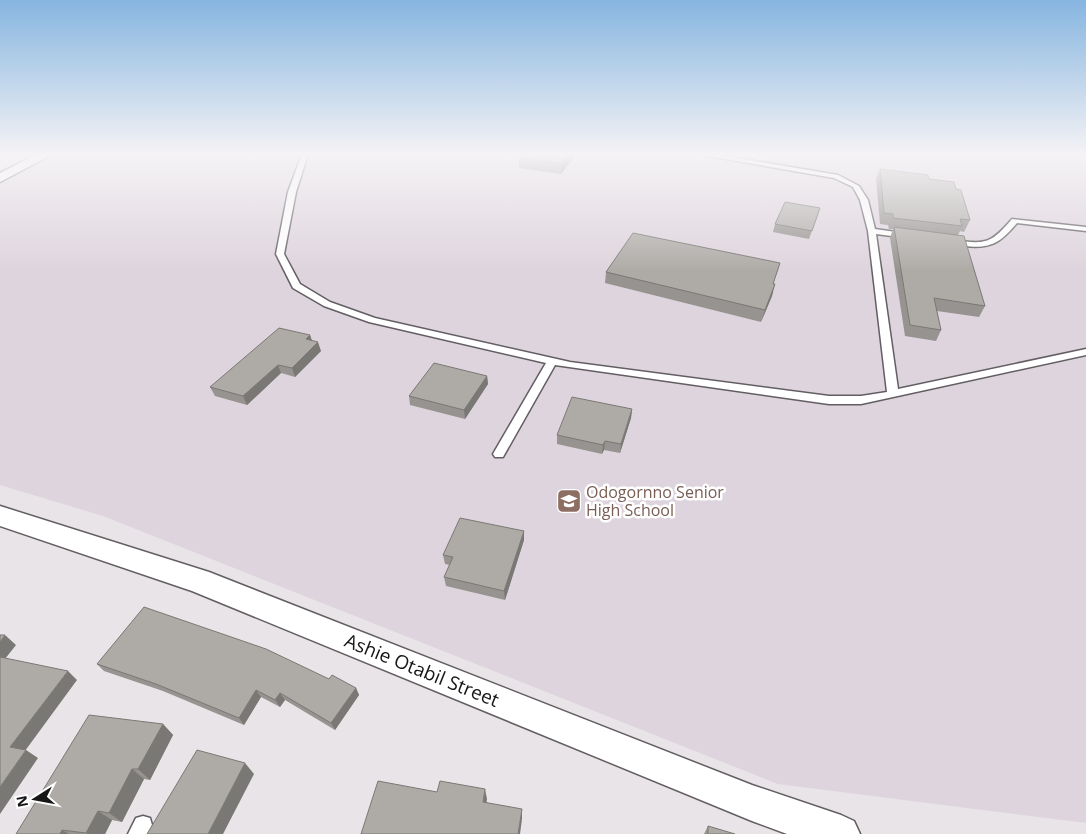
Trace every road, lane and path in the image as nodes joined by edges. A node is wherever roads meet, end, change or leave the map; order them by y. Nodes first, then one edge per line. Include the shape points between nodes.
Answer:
1 (292, 193) edge
2 (860, 193) edge
3 (1086, 229) edge
4 (872, 231) junction
5 (919, 237) edge
6 (947, 241) edge
7 (1086, 352) edge
8 (552, 361) junction
9 (893, 394) junction
10 (499, 454) dead end
11 (0, 516) edge
12 (841, 834) edge

1 - 8 lane via 280,254 296,286 327,304 372,320
2 - 4 lane
3 - 6 lane via 1015,222 1002,237 985,246
4 - 5 lane
4 - 9 lane
7 - 9 lane
8 - 9 lane via 829,400 861,400
8 - 10 lane
11 - 12 street, Ashie Otabil Street via 199,581 742,799

